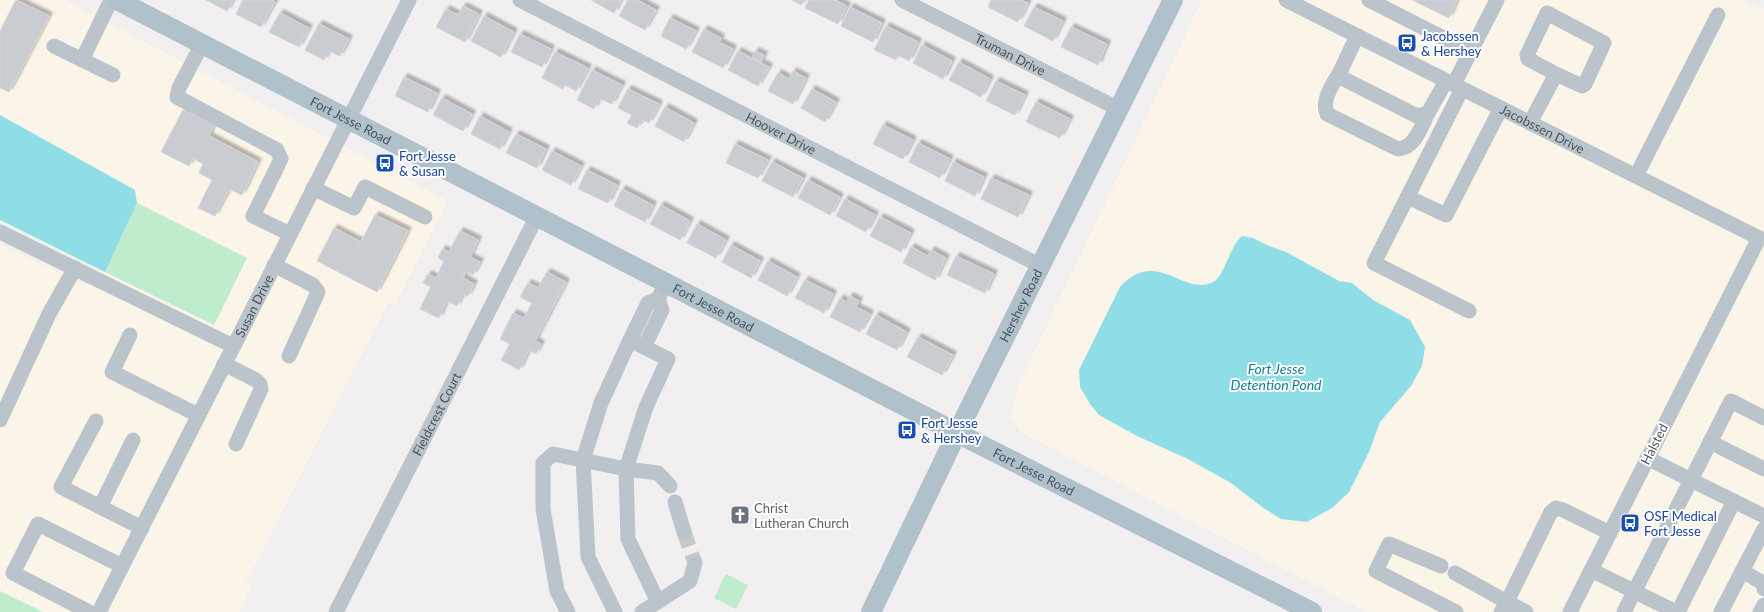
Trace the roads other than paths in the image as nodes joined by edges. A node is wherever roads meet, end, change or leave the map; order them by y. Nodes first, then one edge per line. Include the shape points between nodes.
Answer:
1 (111, 0) edge
2 (117, 0) edge
3 (409, 0) edge
4 (520, 0) edge
5 (902, 0) edge
6 (1173, 0) edge
7 (1286, 0) edge
8 (1369, 0) edge
9 (1497, 0) edge
10 (1303, 4) edge
11 (1718, 15) dead end
12 (1357, 36) junction
13 (202, 44) junction
14 (54, 46) dead end
15 (1470, 52) junction
16 (82, 60) junction
17 (1340, 72) junction
18 (1556, 74) junction
19 (113, 75) dead end
20 (1454, 85) junction
21 (1501, 108) junction
22 (1119, 109) junction
23 (1428, 113) junction
24 (348, 119) junction
25 (1530, 123) junction
26 (1636, 176) junction
27 (313, 188) junction
28 (1408, 197) junction
29 (537, 216) junction
30 (425, 217) dead end
31 (0, 232) edge
32 (290, 234) junction
33 (1762, 235) edge
34 (274, 265) junction
35 (1041, 266) junction
36 (74, 268) junction
37 (1738, 277) joint
38 (662, 291) junction
39 (1469, 310) dead end
40 (130, 335) dead end
41 (630, 340) junction
42 (234, 346) junction
43 (644, 347) junction
44 (289, 356) dead end
45 (224, 364) junction
46 (198, 416) junction
47 (1764, 418) edge
48 (0, 420) edge
49 (96, 421) dead end
50 (957, 433) junction
51 (133, 440) dead end
52 (1710, 442) junction
53 (236, 444) dead end
54 (1647, 458) junction
55 (583, 460) junction
56 (626, 469) junction
57 (1764, 469) edge
58 (1691, 480) junction
59 (670, 486) dead end
60 (1734, 501) junction
61 (675, 502) dead end
62 (100, 507) junction
63 (1764, 516) edge
64 (142, 528) junction
65 (1764, 529) edge
66 (684, 532) tunnel mouth
67 (1610, 533) junction
68 (695, 563) tunnel mouth
69 (122, 566) junction
70 (1441, 566) dead end
71 (1591, 570) junction
72 (1742, 571) junction
73 (1455, 574) dead end
74 (1764, 589) edge
75 (1634, 591) junction
76 (658, 602) junction
77 (1764, 605) edge
78 (1504, 607) edge
79 (89, 612) edge
80 (99, 612) edge
81 (336, 612) edge
82 (568, 612) edge
83 (615, 612) edge
84 (642, 612) edge
85 (871, 612) edge
86 (1312, 612) edge
87 (1456, 612) edge
88 (1526, 612) edge
89 (1570, 612) edge
90 (1624, 612) edge
91 (1677, 612) edge
92 (1721, 612) edge
93 (1760, 612) edge

1 - 16 street
2 - 13 main road, Fort Jesse Road
3 - 24 street, Susan Drive
4 - 35 street, Hoover Drive
5 - 22 street, Truman Drive
6 - 22 main road, Hershey Road
7 - 10 street, Jacobssen Drive
8 - 15 street
9 - 15 street
10 - 12 street, Jacobssen Drive
11 - 26 street
12 - 17 street
12 - 20 street, Jacobssen Drive
13 - 24 main road, Fort Jesse Road
13 - 32 street via 179,88 177,97 277,150 281,159 253,216
14 - 16 street
15 - 20 street
16 - 19 street
17 - 23 street via 1342,78 1417,116
17 - 23 street via 1325,102 1327,114 1398,149 1411,145
18 - 18 street via 1528,59 1527,55 1547,13 1604,43 1582,86
18 - 25 street
20 - 21 street, Jacobssen Drive
20 - 23 street
20 - 28 street
21 - 25 street, Jacobssen Drive
21 - 28 street via 1446,216
22 - 35 main road, Hershey Road
24 - 27 street, Susan Drive
24 - 29 main road, Fort Jesse Road
25 - 26 street, Jacobssen Drive
26 - 33 street, Jacobssen Drive
27 - 30 street via 354,208 365,187
27 - 32 street, Susan Drive
28 - 39 street via 1374,263
29 - 38 main road, Fort Jesse Road
29 - 81 street, Fieldcrest Court
31 - 36 street
32 - 34 street, Susan Drive
33 - 37 street, Jacobssen Drive
34 - 42 street, Susan Drive
34 - 44 street via 313,285 318,292
35 - 50 main road, Hershey Road
36 - 42 street
36 - 48 street via 49,314
37 - 54 street, Halsted
38 - 41 street via 648,303
38 - 43 street via 662,310
38 - 50 main road, Fort Jesse Road
40 - 46 street via 112,372
41 - 43 street
41 - 55 street via 601,403
42 - 45 street, Susan Drive
43 - 56 street via 668,359 646,407
45 - 46 street, Susan Drive
45 - 53 street via 256,380 261,389
46 - 64 street, Susan Drive
47 - 52 street via 1731,402
49 - 62 street via 62,487
50 - 85 main road, Hershey Road
50 - 86 main road, Fort Jesse Road
51 - 62 street
52 - 57 street
52 - 58 street
54 - 58 street
54 - 67 street, Halsted
55 - 56 street
55 - 82 street via 554,454 543,463 544,517 557,591
55 - 83 street via 588,557
56 - 59 street via 658,473
56 - 76 street via 628,539
58 - 60 street
58 - 75 street
60 - 63 street
60 - 91 street
61 - 66 street
62 - 64 street
64 - 69 street, Susan Drive
65 - 72 street
67 - 71 street, Halsted
67 - 78 street via 1556,508 1551,512
68 - 76 street via 690,581
69 - 79 street via 38,524 13,573
69 - 80 street, Susan Drive
70 - 87 street via 1389,544 1376,571
71 - 75 street
71 - 89 street, Halsted
72 - 74 street via 1763,583
72 - 92 street
73 - 78 street
75 - 90 street
75 - 91 street
76 - 84 street
77 - 93 street
78 - 88 street

